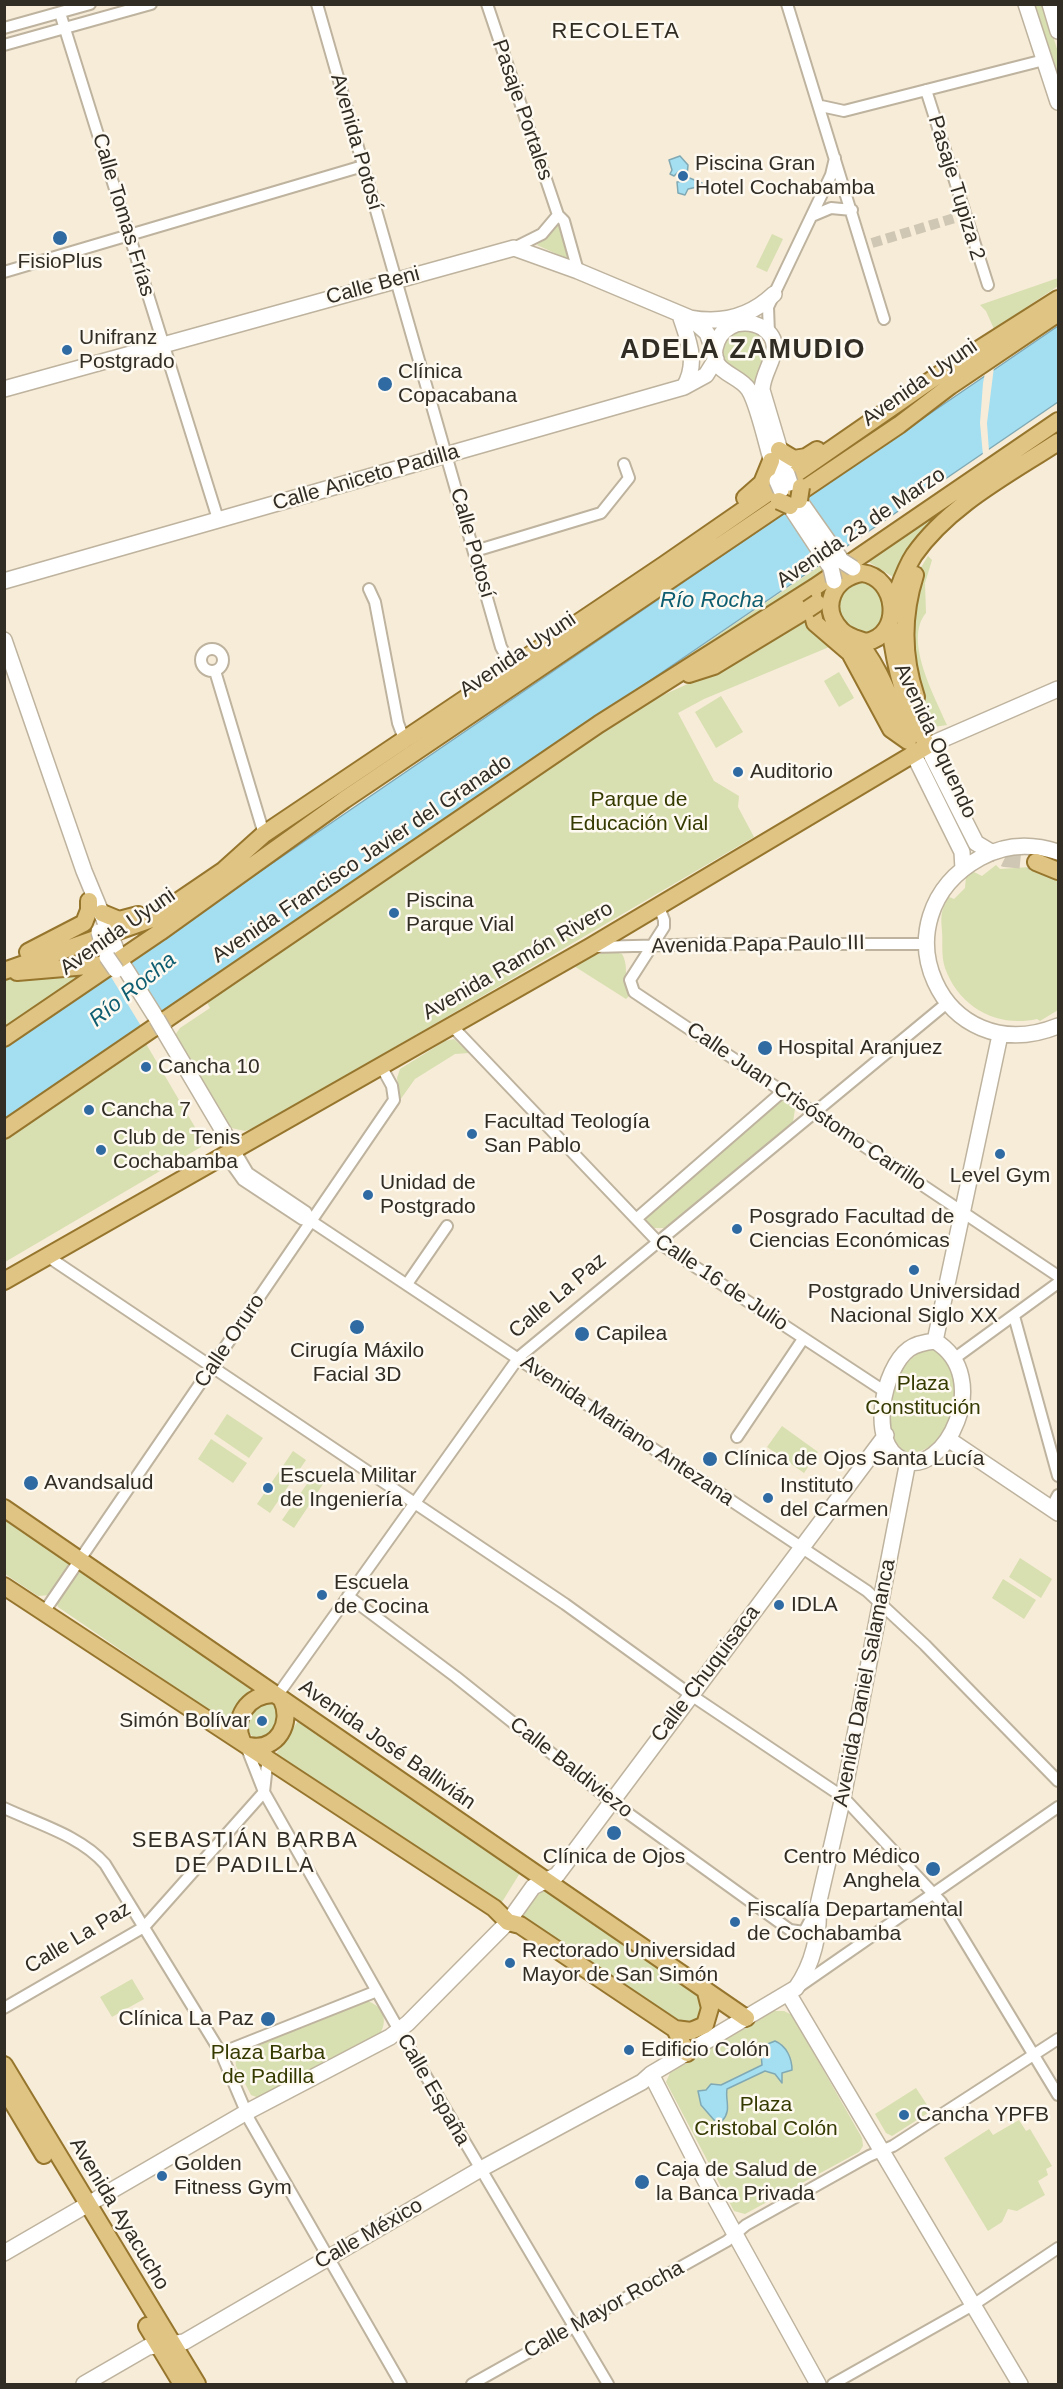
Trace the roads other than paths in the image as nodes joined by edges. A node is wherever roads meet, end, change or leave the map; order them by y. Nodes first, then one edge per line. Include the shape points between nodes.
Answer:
1 (90, 4) edge
2 (317, 4) edge
3 (487, 4) edge
4 (787, 4) edge
5 (1026, 4) edge
6 (1050, 4) edge
7 (146, 5) edge
8 (60, 13) junction
9 (4, 28) edge
10 (64, 28) junction
11 (1059, 31) edge
12 (4, 45) edge
13 (1044, 60) junction
14 (926, 90) junction
15 (1059, 102) edge
16 (821, 106) junction
17 (835, 154) junction
18 (363, 166) junction
19 (852, 210) junction
20 (558, 215) junction
21 (812, 216) junction
22 (129, 235) junction
23 (514, 248) junction
24 (578, 271) junction
25 (4, 272) edge
26 (396, 280) junction
27 (988, 285) dead end
28 (1059, 289) edge
29 (774, 294) junction
30 (1059, 299) edge
31 (1059, 313) edge
32 (685, 316) junction
33 (884, 320) dead end
34 (1015, 326) junction
35 (769, 334) junction
36 (164, 344) junction
37 (716, 357) junction
38 (945, 380) junction
39 (684, 387) junction
40 (4, 389) edge
41 (756, 391) junction
42 (1059, 421) edge
43 (1059, 429) edge
44 (1059, 441) edge
45 (775, 455) junction
46 (447, 456) junction
47 (624, 464) dead end
48 (979, 476) junction
49 (790, 493) junction
50 (218, 519) junction
51 (932, 536) junction
52 (475, 551) junction
53 (836, 569) junction
54 (871, 574) junction
55 (4, 581) edge
56 (369, 589) dead end
57 (625, 599) junction
58 (813, 600) junction
59 (892, 606) junction
60 (890, 625) junction
61 (854, 638) junction
62 (4, 640) edge
63 (511, 665) junction
64 (215, 671) dead end
65 (668, 680) junction
66 (1059, 689) edge
67 (626, 707) joint
68 (922, 714) tunnel mouth
69 (404, 739) junction
70 (916, 747) junction
71 (257, 839) junction
72 (990, 852) junction
73 (1059, 852) edge
74 (1036, 862) tunnel mouth
75 (963, 869) junction
76 (1059, 871) edge
77 (84, 872) junction
78 (88, 901) junction
79 (659, 907) junction
80 (926, 944) junction
81 (110, 946) junction
82 (653, 946) junction
83 (590, 947) junction
84 (4, 971) edge
85 (947, 1002) junction
86 (451, 1025) junction
87 (1059, 1026) edge
88 (1000, 1035) junction
89 (4, 1038) edge
90 (381, 1066) junction
91 (782, 1092) junction
92 (814, 1113) junction
93 (4, 1130) edge
94 (230, 1154) junction
95 (963, 1212) junction
96 (636, 1219) junction
97 (311, 1221) junction
98 (447, 1226) dead end
99 (659, 1243) junction
100 (47, 1256) junction
101 (1059, 1276) edge
102 (4, 1281) edge
103 (1059, 1283) edge
104 (408, 1284) junction
105 (1014, 1316) junction
106 (803, 1339) junction
107 (934, 1341) junction
108 (519, 1357) junction
109 (955, 1358) junction
110 (212, 1367) junction
111 (884, 1391) junction
112 (886, 1435) junction
113 (737, 1437) dead end
114 (948, 1439) junction
115 (909, 1461) junction
116 (1059, 1476) edge
117 (416, 1502) junction
118 (1056, 1505) edge
119 (4, 1508) edge
120 (800, 1548) junction
121 (80, 1560) junction
122 (4, 1586) edge
123 (348, 1596) junction
124 (881, 1604) junction
125 (44, 1612) junction
126 (691, 1695) junction
127 (277, 1697) junction
128 (273, 1742) junction
129 (245, 1743) junction
130 (267, 1758) junction
131 (1059, 1781) edge
132 (264, 1792) junction
133 (843, 1797) junction
134 (611, 1801) junction
135 (1059, 1807) edge
136 (4, 1808) edge
137 (546, 1881) junction
138 (934, 1894) junction
139 (818, 1905) junction
140 (508, 1922) junction
141 (144, 1927) junction
142 (798, 1934) joint
143 (377, 1991) junction
144 (792, 1991) junction
145 (706, 1992) junction
146 (4, 2008) edge
147 (746, 2018) junction
148 (675, 2029) junction
149 (399, 2030) junction
150 (1059, 2039) edge
151 (220, 2053) junction
152 (687, 2053) junction
153 (1035, 2055) junction
154 (4, 2065) edge
155 (651, 2074) junction
156 (4, 2088) edge
157 (1059, 2095) edge
158 (25, 2110) junction
159 (245, 2113) junction
160 (880, 2151) junction
161 (479, 2170) junction
162 (82, 2208) junction
163 (734, 2234) junction
164 (1059, 2248) edge
165 (4, 2253) edge
166 (327, 2258) junction
167 (973, 2305) junction
168 (575, 2327) junction
169 (165, 2345) junction
170 (84, 2385) edge
171 (182, 2385) edge
172 (197, 2385) edge
173 (400, 2385) edge
174 (472, 2385) edge
175 (608, 2385) edge
176 (818, 2385) edge
177 (833, 2385) edge
178 (1020, 2385) edge

1 - 8 street
2 - 18 street, Avenida Potosí
3 - 20 street, Pasaje Portales
4 - 16 street
5 - 13 main road
6 - 11 main road
7 - 10 street
8 - 9 street
8 - 10 street, Calle Tomas Frías
10 - 12 street
10 - 22 street, Calle Tomas Frías
13 - 14 street
13 - 15 main road
14 - 16 street via 844,111
14 - 27 street, Pasaje Tupiza 2 via 961,216
16 - 17 street
17 - 19 street
17 - 21 street via 831,175
18 - 22 street
18 - 26 street, Avenida Potosí
19 - 21 street via 831,208
19 - 33 street via 867,245
20 - 23 street via 542,234
20 - 24 street, Pasaje Portales via 564,221
21 - 29 street
22 - 25 street
22 - 36 street, Calle Tomas Frías
23 - 24 main road
23 - 26 main road, Calle Beni
24 - 32 main road
26 - 36 main road, Calle Beni
26 - 46 street, Calle Potosí
28 - 34 main road via 1024,312
29 - 32 main road via 753,310 732,318 711,321
29 - 35 street via 768,307
30 - 34 main road, Avenida Uyuni
31 - 38 main road, Avenida Uyuni
32 - 37 main road via 707,333
32 - 39 main road via 693,361
34 - 38 main road, Avenida Uyuni
35 - 37 main road via 748,323 731,326 719,337
35 - 41 main road via 774,359
36 - 40 main road, Calle Beni
36 - 50 street, Calle Tomas Frías
37 - 39 main road, Calle Aniceto Padilla via 706,375
37 - 41 main road via 722,371
38 - 45 main road via 905,391 806,457
38 - 49 main road, bridge
38 - 57 main road, Avenida Uyuni via 899,425 674,579
39 - 46 main road, Calle Aniceto Padilla
41 - 45 main road
42 - 48 main road, Avenida 23 de Marzo
43 - 48 main road
44 - 51 main road, Avenida 23 de Marzo via 975,497
45 - 49 main road
45 - 57 main road via 755,491 682,543
46 - 50 main road, Calle Aniceto Padilla
46 - 52 street, Calle Potosí
47 - 52 street via 629,478 601,513
48 - 58 main road, Avenida 23 de Marzo
49 - 53 main road
49 - 57 main road, bridge
50 - 55 main road, Calle Aniceto Padilla
51 - 59 main road, Avenida 23 de Marzo via 912,558
51 - 68 main road via 911,585 904,631 906,662
52 - 63 street, Calle Potosí via 501,647
53 - 54 main road
53 - 54 main road via 844,578
53 - 58 main road
53 - 61 main road, Avenida Oquendo via 831,613 842,632
54 - 59 main road via 889,593
56 - 69 street
57 - 63 main road, Avenida Uyuni
57 - 81 main road, Avenida Uyuni via 265,854
58 - 65 main road, Avenida 23 de Marzo
58 - 65 main road via 714,666
58 - 70 main road via 815,623 850,653 891,729
59 - 60 main road, Avenida Oquendo
60 - 61 main road via 874,640
60 - 70 main road, Avenida Oquendo via 896,670
61 - 70 main road, Avenida Oquendo via 875,667
62 - 77 main road
63 - 69 main road, Avenida Uyuni
64 - 71 street
65 - 67 main road, Avenida 23 de Marzo
66 - 70 main road, Avenida Ramón Rivero
67 - 93 main road, Avenida Francisco Javier del Granado
69 - 71 main road, Avenida Uyuni
70 - 72 main road, Avenida Oquendo via 976,843
70 - 75 main road, Avenida Oquendo via 962,852
70 - 79 main road, Avenida Ramón Rivero
71 - 81 main road via 151,909 119,920
71 - 84 main road, Avenida Uyuni via 224,870 152,919
72 - 73 main road via 1032,846
72 - 75 main road
74 - 76 main road
75 - 80 main road via 940,895
77 - 78 main road
77 - 81 main road
78 - 81 main road
78 - 84 main road via 84,922 16,958
79 - 82 street, Calle Juan Crisóstomo Carrillo via 664,927
79 - 83 main road, Avenida Ramón Rivero
80 - 82 street, Avenida Papa Paulo III
80 - 85 main road via 933,979
81 - 84 main road
81 - 89 main road, Avenida Uyuni
81 - 94 main road, Avenida Mariano Antezana
82 - 83 street, Avenida Papa Paulo III
82 - 91 street, Calle Juan Crisóstomo Carrillo via 630,980 634,992
83 - 86 main road, Avenida Ramón Rivero
85 - 88 main road via 971,1023
85 - 92 street, Calle La Paz
86 - 90 main road, Avenida Ramón Rivero
86 - 96 street, Calle 16 de Julio
87 - 88 main road via 1024,1035
88 - 95 main road
90 - 94 main road, Avenida Ramón Rivero
90 - 97 street, Calle Oruro via 392,1086 394,1100
91 - 92 street, Calle Juan Crisóstomo Carrillo
91 - 96 street
92 - 95 street, Calle Juan Crisóstomo Carrillo
92 - 99 street, Calle La Paz
94 - 97 street, Avenida Mariano Antezana via 248,1173 306,1212
94 - 100 main road, Avenida Ramón Rivero
95 - 101 street, Calle Juan Crisóstomo Carrillo
95 - 107 main road
96 - 99 street, Calle 16 de Julio
97 - 104 street, Avenida Mariano Antezana
97 - 110 street, Calle Oruro
98 - 104 street
99 - 106 street, Calle 16 de Julio
99 - 108 street, Calle La Paz
100 - 102 main road, Avenida Ramón Rivero
100 - 110 street
103 - 105 street
104 - 108 street, Avenida Mariano Antezana
105 - 109 street
105 - 116 street
106 - 111 street, Calle 16 de Julio
106 - 113 street
107 - 109 main road
107 - 111 main road via 909,1349 897,1362
108 - 117 street, Calle La Paz
108 - 120 street, Avenida Mariano Antezana
109 - 114 main road via 962,1380 962,1397 958,1420
110 - 117 street
110 - 121 street, Calle Oruro
111 - 112 main road
112 - 115 main road via 892,1450
112 - 120 main road, Calle Chuquisaca
114 - 115 main road via 926,1458
114 - 118 main road
115 - 124 main road, Avenida Daniel Salamanca
117 - 123 street, Calle La Paz
117 - 126 street
119 - 121 main road, Avenida José Ballivián
120 - 124 street, Avenida Mariano Antezana
120 - 126 main road, Calle Chuquisaca
121 - 125 street, Calle Oruro
121 - 127 main road, Avenida José Ballivián
122 - 125 main road
123 - 127 street, Calle La Paz
123 - 134 street, Calle Baldiviezo
124 - 131 street, Avenida Mariano Antezana
124 - 133 main road, Avenida Daniel Salamanca
125 - 129 main road
126 - 133 street
126 - 134 main road, Calle Chuquisaca
127 - 128 main road via 287,1714
127 - 129 main road, Calle La Paz via 258,1696 245,1709 238,1727
127 - 137 main road, Avenida José Ballivián
128 - 129 main road via 261,1747
128 - 130 street
129 - 130 main road
129 - 132 street, Calle La Paz
130 - 132 street
130 - 140 main road via 494,1908
132 - 141 street, Calle La Paz
132 - 143 street, Calle España
133 - 138 street
133 - 139 main road, Avenida Daniel Salamanca
134 - 137 main road, Calle Chuquisaca via 557,1875
134 - 142 street, Calle Baldiviezo
135 - 138 street
136 - 141 street via 95,1853
137 - 140 main road, Calle Chuquisaca via 533,1887
137 - 145 main road, Avenida José Ballivián
138 - 144 street
138 - 153 street
139 - 142 street, Avenida Daniel Salamanca via 808,1929
139 - 144 main road, Avenida Daniel Salamanca via 819,1923 809,1968
140 - 148 main road via 520,1925
140 - 149 main road, Calle Chuquisaca
141 - 146 street, Calle La Paz
141 - 151 street
143 - 149 street, Calle España
143 - 151 street
144 - 147 main road
144 - 160 main road
145 - 147 main road, Avenida José Ballivián
145 - 148 main road via 710,2008 705,2025 691,2031
147 - 152 main road
148 - 152 main road
149 - 159 main road, Calle Chuquisaca
149 - 161 street, Calle España
150 - 153 street
151 - 159 street
152 - 155 main road
153 - 157 street
153 - 160 street
154 - 158 main road, Avenida Ayacucho
155 - 161 main road, Calle México
155 - 163 main road
156 - 158 main road, Avenida Ayacucho
158 - 162 main road, Avenida Ayacucho
159 - 162 main road, Calle Chuquisaca
159 - 166 street
160 - 163 street
160 - 167 main road
161 - 166 main road, Calle México
161 - 168 street, Calle España
162 - 165 main road, Calle Chuquisaca
162 - 169 main road, Avenida Ayacucho
163 - 168 street, Calle Mayor Rocha
163 - 176 main road
164 - 167 street
166 - 169 main road, Calle México via 184,2342
166 - 173 street
167 - 177 street
167 - 178 main road
168 - 174 street, Calle Mayor Rocha
168 - 175 street, Calle España
169 - 170 main road, Calle México via 148,2347
169 - 171 main road, Avenida Ayacucho
169 - 172 main road, Avenida Ayacucho

